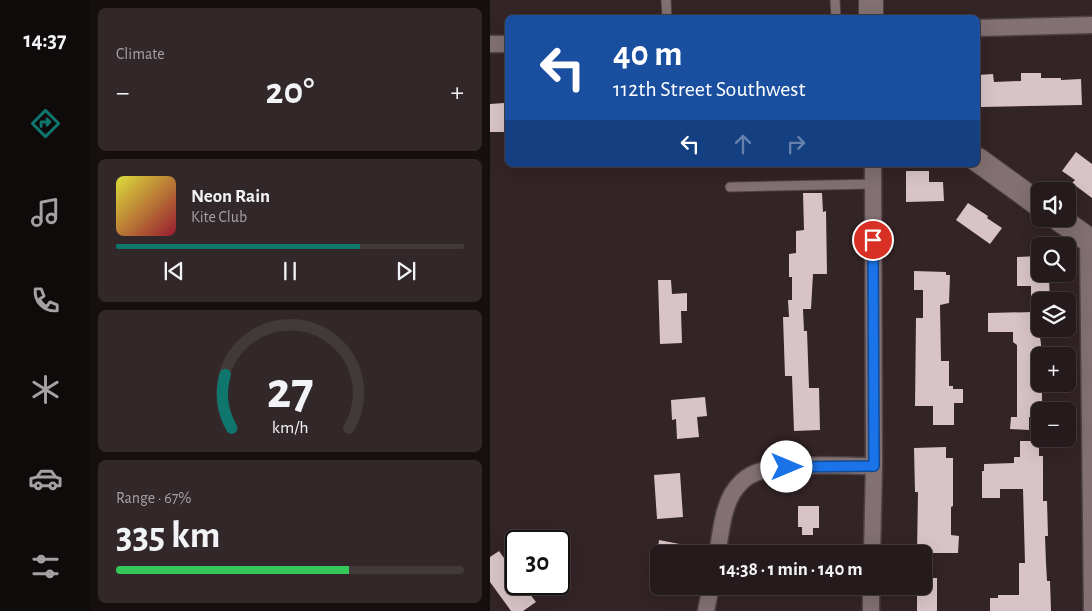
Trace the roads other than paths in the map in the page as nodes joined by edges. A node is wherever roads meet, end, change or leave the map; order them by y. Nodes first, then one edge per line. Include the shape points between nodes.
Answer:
1 (666, 0) edge
2 (835, 0) edge
3 (870, 0) edge
4 (667, 15) edge
5 (836, 15) edge
6 (871, 15) edge
7 (1092, 25) edge
8 (980, 28) edge
9 (490, 44) edge
10 (505, 44) edge
11 (980, 161) edge
12 (873, 167) edge
13 (873, 184) junction
14 (730, 187) dead end
15 (1031, 198) edge
16 (1070, 227) edge
17 (1090, 241) edge
18 (874, 466) junction
19 (720, 545) edge
20 (872, 545) edge
21 (709, 595) edge
22 (871, 595) edge
23 (706, 611) edge
24 (871, 611) edge
25 (1092, 611) edge

1 - 4 lane
2 - 5 lane
3 - 6 street
7 - 8 street
9 - 10 street
11 - 15 street
12 - 13 street
13 - 14 lane
13 - 18 street
16 - 17 street
17 - 25 street
18 - 19 street via 787,467 752,475 741,482 726,508
18 - 20 street
21 - 23 street
22 - 24 street

